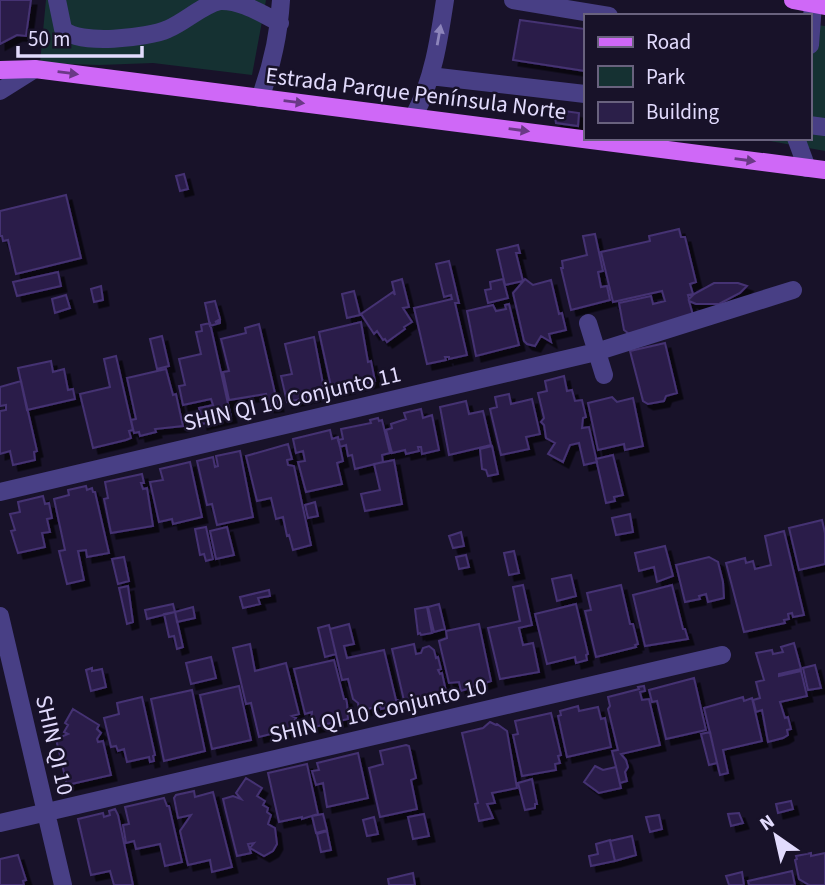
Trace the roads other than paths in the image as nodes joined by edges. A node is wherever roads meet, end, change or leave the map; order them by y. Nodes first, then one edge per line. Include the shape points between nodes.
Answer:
1 (57, 0) edge
2 (281, 0) edge
3 (445, 0) edge
4 (513, 0) edge
5 (793, 0) edge
6 (228, 1) edge
7 (819, 5) edge
8 (597, 14) edge
9 (280, 23) junction
10 (815, 45) edge
11 (35, 69) junction
12 (0, 70) edge
13 (430, 76) junction
14 (0, 91) edge
15 (584, 94) edge
16 (260, 98) junction
17 (414, 116) junction
18 (584, 138) edge
19 (596, 140) edge
20 (797, 140) edge
21 (816, 169) edge
22 (793, 290) dead end
23 (588, 323) dead end
24 (596, 352) junction
25 (604, 375) dead end
26 (0, 492) edge
27 (0, 617) edge
28 (722, 655) dead end
29 (45, 813) junction
30 (0, 823) edge
31 (63, 885) edge

1 - 6 street via 67,34 110,40 167,30
2 - 9 street
13 -> 3 street
4 - 8 street
5 - 7 main road
6 - 9 street
7 - 10 street
9 - 16 street
11 - 12 main road, Estrada Parque Península Norte
11 - 14 street
11 -> 16 main road, Estrada Parque Península Norte
13 - 15 street
13 - 17 street
16 -> 17 main road, Estrada Parque Península Norte
17 -> 18 main road, Estrada Parque Península Norte
19 -> 21 main road, Estrada Parque Península Norte
20 - 21 street
22 - 24 street, SHIN QI 10 Conjunto 11
23 - 24 street
24 - 25 street
24 - 26 street, SHIN QI 10 Conjunto 11
27 - 29 street, SHIN QI 10
28 - 29 street, SHIN QI 10 Conjunto 10
29 - 30 street, SHIN QI 10 Conjunto 10
29 - 31 street, SHIN QI 10

